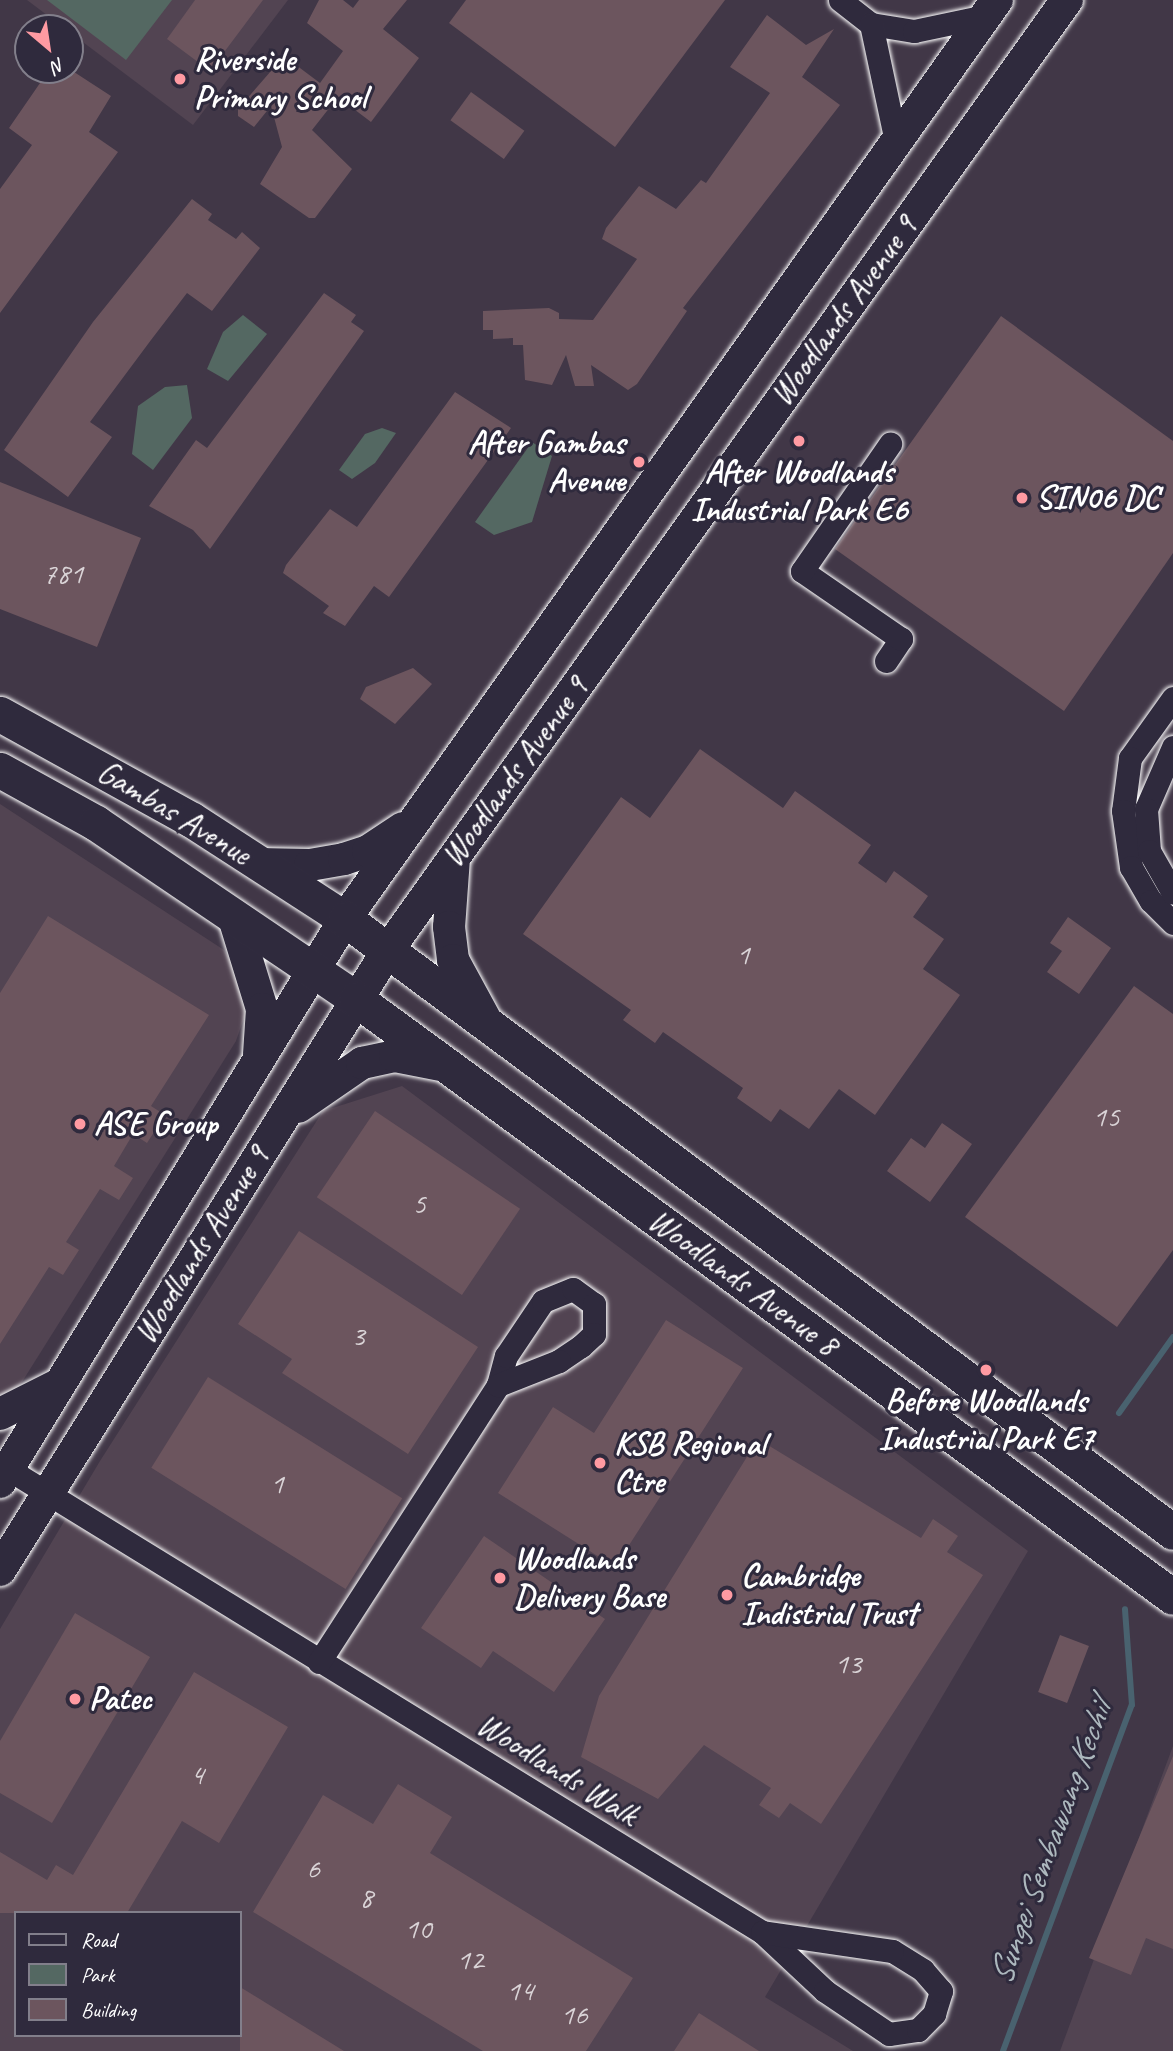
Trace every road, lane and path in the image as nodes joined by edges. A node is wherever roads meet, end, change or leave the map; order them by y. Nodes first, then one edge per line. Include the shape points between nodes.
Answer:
1 (840, 0) edge
2 (1067, 0) edge
3 (992, 8) edge
4 (871, 24) junction
5 (897, 146) junction
6 (890, 444) dead end
7 (886, 661) dead end
8 (1173, 698) edge
9 (0, 714) edge
10 (1173, 747) edge
11 (0, 770) edge
12 (419, 817) junction
13 (454, 857) junction
14 (259, 864) junction
15 (1173, 893) edge
16 (234, 918) junction
17 (345, 919) junction
18 (1173, 923) edge
19 (388, 950) junction
20 (312, 971) junction
21 (356, 999) junction
22 (489, 1026) junction
23 (259, 1058) junction
24 (446, 1066) junction
25 (279, 1122) junction
26 (62, 1383) junction
27 (498, 1385) junction
28 (0, 1414) edge
29 (3, 1472) edge
30 (46, 1496) junction
31 (1173, 1532) edge
32 (0, 1570) edge
33 (1173, 1597) edge
34 (319, 1662) junction
35 (762, 1932) junction

1 - 4 street
2 - 13 main road, Woodlands Avenue 9
3 - 4 street via 914,31
3 - 5 main road, Woodlands Avenue 9
4 - 5 street
5 - 12 main road, Woodlands Avenue 9
6 - 7 street via 802,571 901,639
8 - 18 street via 1130,758 1123,811 1131,867 1151,901
9 - 14 main road, Gambas Avenue
10 - 15 street via 1146,809 1149,851
11 - 16 main road, Gambas Avenue via 96,823
12 - 14 main road via 368,850 344,859 310,865
12 - 17 main road, Woodlands Avenue 9
13 - 19 main road, Woodlands Avenue 9
13 - 22 main road via 449,927 453,960
14 - 17 main road, Gambas Avenue
16 - 20 main road, Gambas Avenue
16 - 23 main road via 262,1009
17 - 19 main road, Woodlands Avenue 8
17 - 20 main road, Woodlands Avenue 9
19 - 21 main road, Woodlands Avenue 9
19 - 22 main road, Woodlands Avenue 8
20 - 21 main road, Woodlands Avenue 8
20 - 23 main road, Woodlands Avenue 9
21 - 24 main road, Woodlands Avenue 8
21 - 25 main road, Woodlands Avenue 9
22 - 31 main road, Woodlands Avenue 8
23 - 26 main road, Woodlands Avenue 9
24 - 25 main road via 395,1056 362,1063
24 - 33 main road, Woodlands Avenue 8
25 - 30 main road, Woodlands Avenue 9
26 - 28 main road
26 - 29 main road, Woodlands Avenue 9
27 - 27 street via 506,1356 543,1301 562,1289 584,1294 598,1320 594,1334 559,1361
27 - 34 street
29 - 30 street, Woodlands Walk
30 - 32 main road, Woodlands Avenue 9
30 - 34 street, Woodlands Walk
34 - 35 street, Woodlands Walk
35 - 35 street, Woodlands Walk via 892,1951 923,1970 941,1991 934,2014 918,2030 889,2034 825,1992

